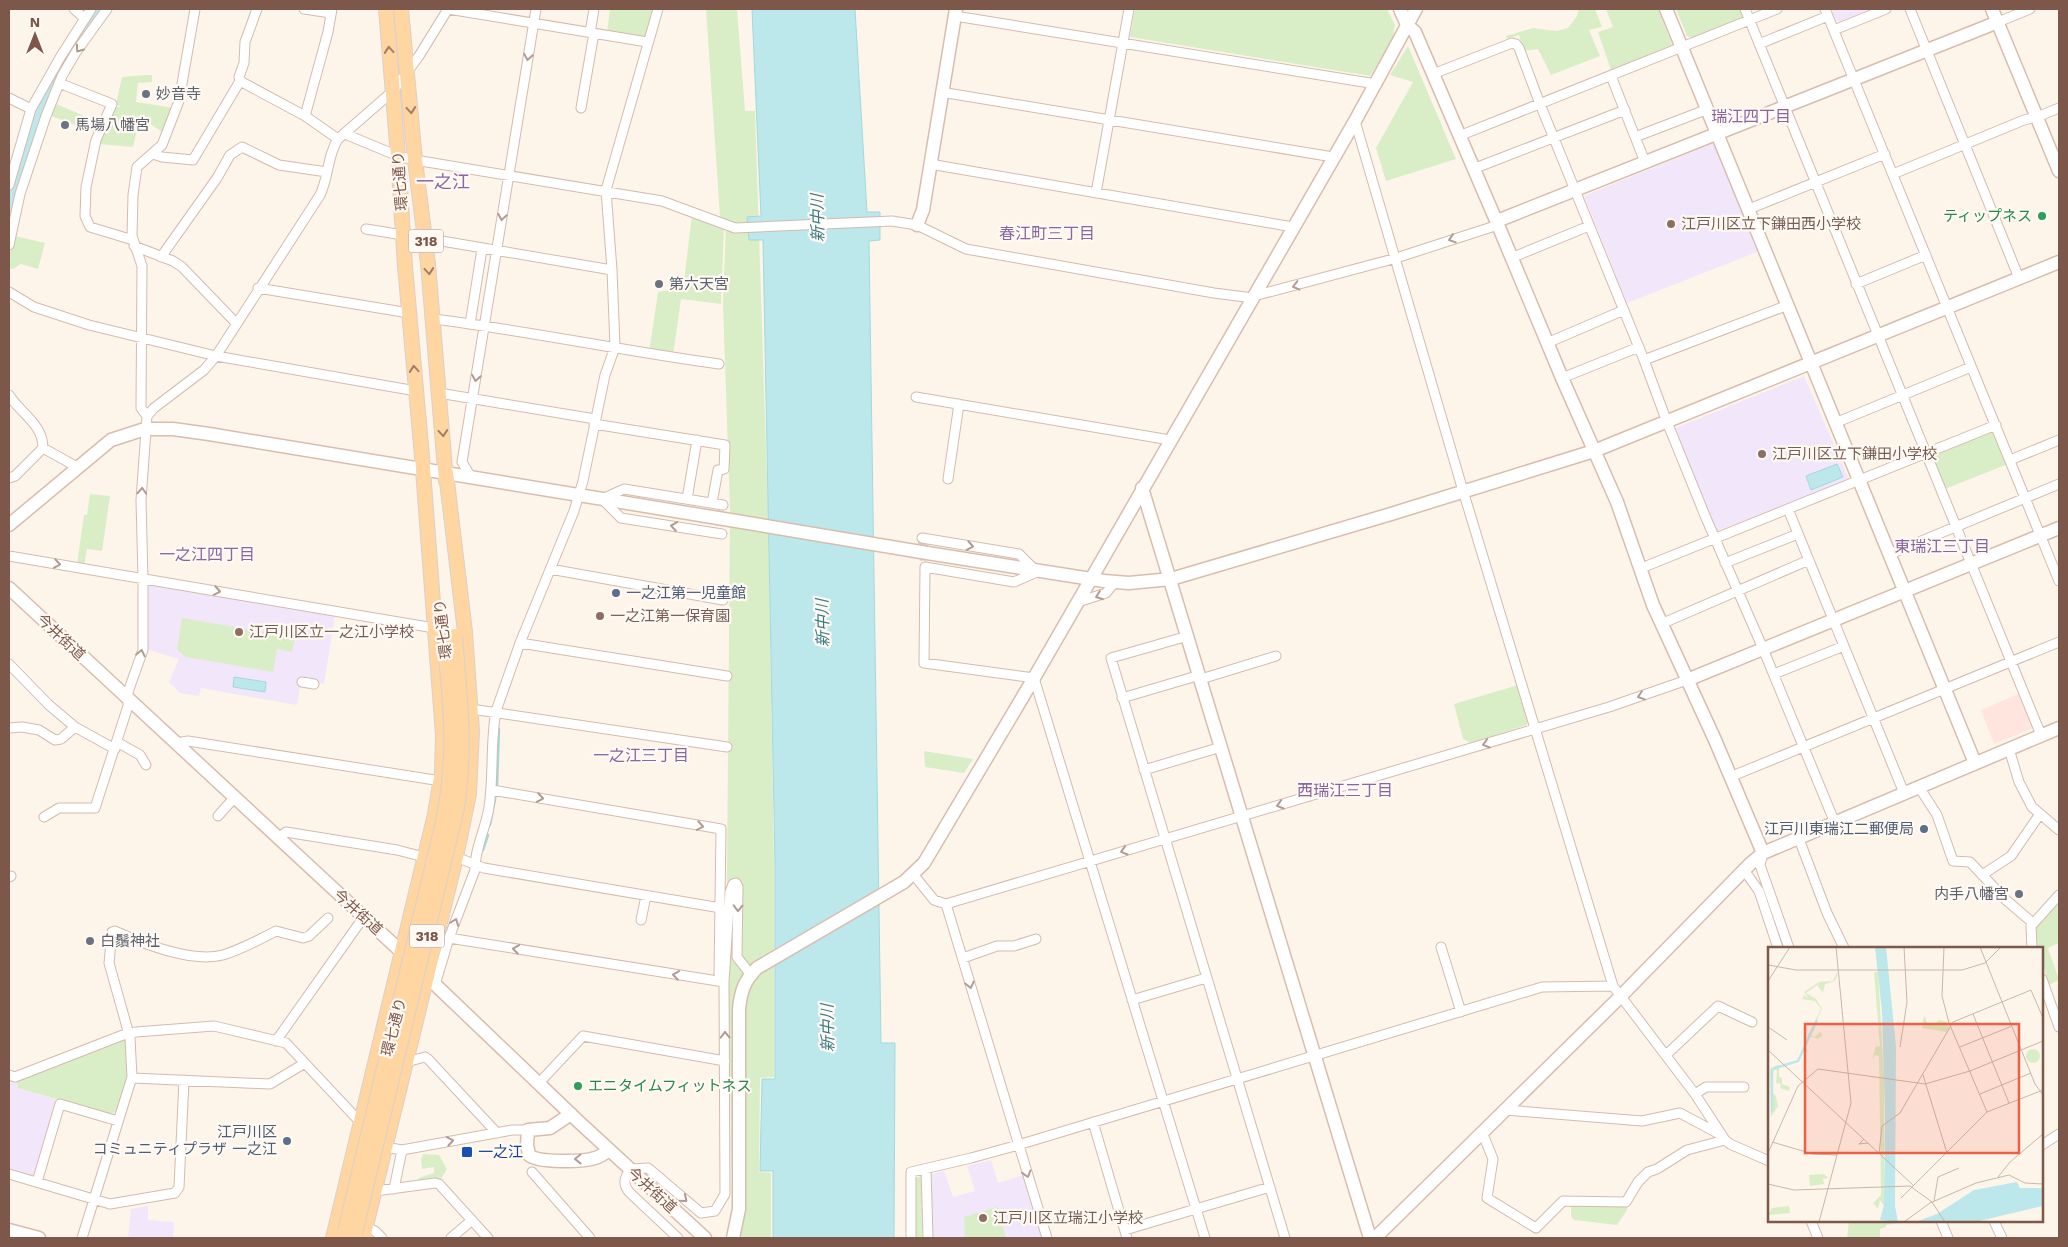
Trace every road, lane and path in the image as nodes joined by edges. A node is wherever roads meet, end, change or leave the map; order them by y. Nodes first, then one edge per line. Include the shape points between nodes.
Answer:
1 (74, 9) edge
2 (91, 9) edge
3 (107, 9) edge
4 (195, 9) edge
5 (257, 9) edge
6 (304, 9) edge
7 (386, 9) edge
8 (402, 9) edge
9 (536, 9) edge
10 (594, 9) edge
11 (658, 9) edge
12 (1129, 9) edge
13 (1400, 9) edge
14 (1416, 9) edge
15 (1666, 9) edge
16 (1744, 9) edge
17 (1777, 9) edge
18 (1886, 9) edge
19 (1910, 9) edge
20 (1992, 9) edge
21 (2030, 9) edge
22 (331, 11) edge
23 (956, 12) edge
24 (1827, 12) edge
25 (501, 14) edge
26 (85, 19) junction
27 (1749, 20) junction
28 (1998, 22) junction
29 (534, 24) junction
30 (1407, 25) junction
31 (1834, 30) junction
32 (592, 33) junction
33 (647, 42) junction
34 (1123, 43) junction
35 (1759, 44) junction
36 (1683, 47) junction
37 (1926, 50) junction
38 (407, 72) junction
39 (1432, 74) junction
40 (1611, 76) junction
41 (1854, 78) junction
42 (240, 81) junction
43 (59, 83) junction
44 (1376, 84) junction
45 (392, 91) junction
46 (941, 92) junction
47 (9, 98) edge
48 (1540, 104) junction
49 (1784, 106) junction
50 (581, 108) dead end
51 (2059, 108) edge
52 (31, 109) junction
53 (1708, 109) junction
54 (1625, 110) junction
55 (305, 116) junction
56 (2037, 117) junction
57 (1109, 120) junction
58 (1354, 121) junction
59 (1718, 133) junction
60 (1459, 136) junction
61 (341, 137) junction
62 (1635, 137) junction
63 (1554, 138) junction
64 (1965, 144) junction
65 (153, 154) junction
66 (1884, 154) junction
67 (398, 156) junction
68 (1333, 157) junction
69 (415, 160) junction
70 (1645, 162) junction
71 (930, 164) junction
72 (1473, 169) junction
73 (2059, 171) edge
74 (327, 172) junction
75 (509, 174) junction
76 (1893, 174) junction
77 (1815, 182) junction
78 (13, 190) edge
79 (606, 190) junction
80 (1575, 190) junction
81 (1096, 193) junction
82 (1749, 209) junction
83 (1497, 223) junction
84 (917, 224) junction
85 (1589, 226) junction
86 (1293, 227) junction
87 (366, 229) dead end
88 (403, 235) junction
89 (436, 240) dead end
90 (133, 243) junction
91 (9, 245) edge
92 (482, 249) junction
93 (496, 251) junction
94 (1926, 255) junction
95 (161, 257) junction
96 (1393, 258) junction
97 (1511, 258) junction
98 (2059, 262) edge
99 (612, 270) junction
100 (2019, 278) junction
101 (1856, 284) junction
102 (258, 288) junction
103 (9, 292) edge
104 (1253, 297) junction
105 (1788, 305) junction
106 (1947, 308) junction
107 (1624, 310) junction
108 (409, 313) junction
109 (434, 319) junction
110 (236, 323) junction
111 (470, 324) junction
112 (484, 326) junction
113 (140, 337) junction
114 (1878, 337) junction
115 (1547, 343) junction
116 (615, 347) junction
117 (1639, 347) junction
118 (216, 356) junction
119 (1644, 360) junction
120 (719, 364) dead end
121 (1811, 364) junction
122 (1971, 367) junction
123 (1562, 378) junction
124 (416, 391) junction
125 (440, 393) junction
126 (9, 395) edge
127 (1902, 395) junction
128 (916, 397) dead end
129 (472, 398) junction
130 (959, 404) junction
131 (148, 416) junction
132 (594, 421) junction
133 (1667, 422) junction
134 (1835, 422) junction
135 (1996, 425) junction
136 (145, 429) junction
137 (697, 440) junction
138 (1170, 440) junction
139 (2059, 440) edge
140 (43, 448) junction
141 (1594, 451) junction
142 (1926, 453) junction
143 (2010, 460) junction
144 (77, 467) junction
145 (423, 470) junction
146 (446, 473) junction
147 (471, 477) junction
148 (9, 478) edge
149 (948, 479) dead end
150 (1859, 480) junction
151 (2059, 484) edge
152 (1142, 488) junction
153 (1463, 491) junction
154 (579, 495) junction
155 (2026, 498) junction
156 (602, 499) junction
157 (687, 499) junction
158 (712, 503) junction
159 (722, 505) dead end
160 (1788, 509) junction
161 (9, 525) edge
162 (1956, 527) junction
163 (2059, 528) edge
164 (722, 534) dead end
165 (1798, 534) junction
166 (2041, 536) junction
167 (922, 538) dead end
168 (1714, 539) junction
169 (1890, 554) junction
170 (9, 556) edge
171 (1808, 560) junction
172 (1725, 563) junction
173 (1971, 564) junction
174 (550, 569) junction
175 (1640, 569) junction
176 (1037, 572) junction
177 (144, 578) junction
178 (1170, 579) junction
179 (1090, 580) junction
180 (2059, 581) edge
181 (1115, 582) junction
182 (9, 588) edge
183 (1738, 590) junction
184 (1905, 592) junction
185 (723, 600) dead end
186 (1078, 602) junction
187 (1834, 621) junction
188 (1661, 624) junction
189 (444, 633) junction
190 (1188, 636) junction
191 (2059, 642) edge
192 (520, 643) junction
193 (1844, 646) junction
194 (1764, 650) junction
195 (1276, 656) dead end
196 (2011, 662) junction
197 (9, 664) edge
198 (1774, 674) junction
199 (726, 676) dead end
200 (1200, 677) junction
201 (1034, 678) junction
202 (1687, 680) junction
203 (302, 682) dead end
204 (314, 684) dead end
205 (1945, 689) junction
206 (1122, 698) junction
207 (128, 700) junction
208 (471, 709) junction
209 (496, 712) junction
210 (1874, 718) junction
211 (75, 727) junction
212 (9, 728) edge
213 (2059, 728) edge
214 (1534, 729) junction
215 (2040, 735) junction
216 (177, 743) junction
217 (116, 745) junction
218 (728, 747) dead end
219 (1221, 747) junction
220 (1804, 747) junction
221 (2009, 749) junction
222 (1975, 763) junction
223 (146, 765) dead end
224 (1144, 770) junction
225 (1730, 777) junction
226 (441, 781) junction
227 (1920, 787) junction
228 (492, 790) junction
229 (1904, 793) junction
230 (234, 798) junction
231 (2040, 814) junction
232 (218, 816) dead end
233 (1242, 816) junction
234 (44, 817) dead end
235 (1835, 822) junction
236 (2059, 830) edge
237 (278, 838) junction
238 (1164, 839) junction
239 (1799, 839) junction
240 (1763, 853) junction
241 (424, 857) junction
242 (456, 857) junction
243 (1090, 861) junction
244 (474, 864) junction
245 (1744, 870) junction
246 (1982, 875) junction
247 (908, 878) junction
248 (2059, 895) edge
249 (646, 896) junction
250 (946, 904) junction
251 (721, 908) junction
252 (328, 918) dead end
253 (363, 918) junction
254 (641, 920) dead end
255 (2033, 923) junction
256 (449, 938) junction
257 (1036, 939) dead end
258 (1441, 947) dead end
259 (1778, 947) edge
260 (1789, 947) edge
261 (1844, 947) edge
262 (2032, 947) edge
263 (401, 952) junction
264 (963, 958) junction
265 (754, 972) junction
266 (1206, 978) junction
267 (431, 981) junction
268 (724, 982) junction
269 (2043, 986) edge
270 (1616, 992) junction
271 (1132, 1000) junction
272 (1461, 1012) junction
273 (1752, 1022) dead end
274 (2059, 1027) edge
275 (128, 1034) junction
276 (276, 1041) junction
277 (1314, 1055) junction
278 (1666, 1055) junction
279 (725, 1061) junction
280 (406, 1062) junction
281 (305, 1063) junction
282 (9, 1075) edge
283 (132, 1078) junction
284 (1237, 1078) junction
285 (184, 1080) junction
286 (539, 1083) junction
287 (1744, 1088) dead end
288 (1694, 1094) junction
289 (1163, 1100) junction
290 (1506, 1110) junction
291 (571, 1114) junction
292 (118, 1121) junction
293 (1093, 1122) junction
294 (361, 1123) junction
295 (528, 1130) junction
296 (1482, 1132) junction
297 (497, 1133) junction
298 (2059, 1134) edge
299 (1723, 1137) junction
300 (2043, 1144) edge
301 (1018, 1145) junction
302 (385, 1147) junction
303 (402, 1150) junction
304 (608, 1150) junction
305 (1768, 1161) edge
306 (630, 1169) junction
307 (926, 1169) junction
308 (532, 1172) dead end
309 (9, 1174) edge
310 (37, 1182) junction
311 (1270, 1187) junction
312 (394, 1189) junction
313 (375, 1191) junction
314 (94, 1199) junction
315 (1196, 1210) junction
316 (472, 1220) junction
317 (1812, 1222) edge
318 (1941, 1222) edge
319 (1994, 1222) edge
320 (9, 1230) edge
321 (1126, 1234) edge
322 (351, 1235) edge
323 (1815, 1237) edge
324 (39, 1238) edge
325 (82, 1238) edge
326 (382, 1238) edge
327 (451, 1238) edge
328 (488, 1238) edge
329 (590, 1238) edge
330 (678, 1238) edge
331 (705, 1238) edge
332 (733, 1238) edge
333 (911, 1238) edge
334 (928, 1238) edge
335 (1046, 1238) edge
336 (1205, 1238) edge
337 (1285, 1238) edge
338 (1370, 1238) edge
339 (1375, 1238) edge
340 (1948, 1238) edge
341 (2002, 1238) edge

1 - 26 street
2 - 26 street
3 -> 43 street via 76,52
4 - 65 street via 179,100 162,145
5 - 42 street via 245,42
6 - 22 street
45 -> 7 main road, 環七通り / 318
8 - 38 main road, 環七通り / 318
9 - 29 street
10 - 32 street
11 - 33 street
12 - 34 street
13 - 30 street
14 - 30 street
15 - 36 street
16 - 27 street
17 - 27 street
18 - 31 street
19 - 37 street
20 - 28 street
21 - 28 street
22 - 55 street
23 - 34 street
23 - 46 street
24 - 31 street
24 - 35 street
25 - 29 street
25 - 38 street via 448,9
26 - 52 street
27 - 35 street
27 - 36 street
28 - 37 street
28 - 56 street
29 - 32 street
29 -> 75 street
30 - 39 street via 1414,32
30 - 44 street
31 - 41 street
32 - 33 street
32 - 50 street
33 - 79 street
34 - 44 street
34 - 57 street
35 - 49 street
36 - 40 street
36 - 53 street
37 - 41 street
37 - 64 street
38 - 45 street
38 -> 69 main road, 環七通り / 318
39 - 48 street via 1516,44
39 - 60 street
40 - 48 street
40 - 54 street
41 - 49 street
41 - 66 street
42 - 55 street
42 - 65 street via 193,160
43 - 78 street
43 - 90 street via 112,104 96,140 86,187 85,216 90,227
44 - 58 street
45 - 61 street
45 - 67 main road, 環七通り / 318
46 - 57 street
46 - 71 street
47 - 52 street
48 - 60 street
48 - 63 street
49 - 59 street
49 - 77 street
51 - 56 street
52 - 78 street
53 - 59 street
53 - 62 street
54 - 62 street
54 - 63 street
55 - 61 street
56 - 64 street
56 - 73 street
57 - 68 street
57 - 81 street
58 - 68 street
58 - 96 street
59 - 70 street
59 - 82 street
60 - 72 street
61 - 67 street
61 - 74 street via 333,146
62 - 70 street
63 - 72 street
63 - 80 street
64 - 76 street
64 - 100 street
65 - 90 street via 137,167 133,194
66 - 76 street
66 - 77 street
67 - 69 street
67 - 88 main road, 環七通り / 318
68 - 86 street
69 - 75 street
69 -> 109 main road, 環七通り / 318
70 - 80 street
71 - 81 street
71 - 84 street via 923,210
72 - 83 street
74 - 95 street via 279,165 242,147 230,155
74 - 102 street via 320,194
75 - 79 street
75 -> 93 street
76 - 94 street
77 - 82 street
77 - 101 street
78 - 91 street
79 - 84 street via 662,201 735,228 892,221
79 - 99 street
80 - 83 street
80 - 85 street
81 - 86 street
82 - 105 street
83 -> 96 street
83 - 97 street
84 - 104 street via 966,249
85 - 97 street
85 - 107 street
86 - 104 street
87 - 88 street
88 - 108 main road, 環七通り / 318
89 - 92 street
90 - 95 street
90 - 113 street via 142,266
92 - 93 street
92 - 111 street
93 - 99 street
93 - 112 street
94 - 101 street
94 - 106 street
95 - 110 street via 182,267
96 -> 104 street
96 - 153 street
97 - 115 street
98 - 100 street
99 - 116 street
100 - 106 street
101 - 114 street
102 - 108 street
102 - 110 street
103 - 113 street via 34,307 88,325
104 - 138 street
105 - 119 street
105 - 121 street
106 - 114 street
106 - 122 street
107 - 115 street
107 - 117 street
124 -> 108 main road, 環七通り / 318
109 - 111 street
109 - 125 main road, 環七通り / 318
110 - 118 street
111 - 112 street
112 - 116 street
112 -> 129 street
113 - 118 street
113 - 131 street via 142,408
114 - 121 street
114 - 127 street
115 - 123 street
116 - 120 street
116 - 132 street
117 - 119 street
117 - 123 street
118 - 124 street
118 - 131 street via 204,370
119 - 133 street
121 - 133 street
121 - 134 street
122 - 127 street
122 - 135 street
123 - 141 street
124 - 145 main road, 環七通り / 318
125 - 129 street
125 -> 146 main road, 環七通り / 318
126 - 140 street via 35,424 43,438
127 - 134 street
127 - 142 street
128 - 130 street
129 - 132 street
129 - 147 street via 462,462
130 - 138 street
130 - 149 street
131 - 136 street
132 - 137 street
132 - 154 street
133 - 141 street
133 - 168 street
134 - 150 street
135 - 142 street
135 - 143 street
136 - 144 street via 112,440
136 - 145 street via 173,429
177 -> 136 street via 141,500
137 - 157 street
137 - 158 street via 725,445 724,469 718,470
138 - 152 street
139 - 143 street
140 - 144 street
140 - 148 street
141 - 153 street
141 - 175 street via 1617,502
142 - 150 street
142 - 162 street
143 - 155 street
144 - 161 street
145 - 146 street
145 - 189 main road, 環七通り / 318
146 - 147 street
146 - 189 main road, 環七通り / 318
146 - 208 main road
147 - 154 street
150 - 160 street
150 - 169 street
151 - 155 street
152 - 178 street
152 - 179 street
153 - 178 street
153 - 214 street
154 - 156 street
154 - 174 street
155 - 162 street
155 - 166 street
156 - 157 street via 624,489
164 -> 156 street via 621,518
156 - 176 street, bridge
157 - 158 street
158 - 159 street
160 - 165 street
160 - 168 street
162 - 169 street
162 - 173 street
163 - 166 street
165 - 171 street
165 - 172 street
166 - 173 street
166 - 180 street
167 -> 176 street via 1019,554
168 - 172 street
168 - 175 street
169 - 184 street
170 -> 177 street
171 - 183 street
171 - 187 street
172 - 183 street
173 - 184 street
173 - 196 street
174 - 185 street
174 - 192 street
175 - 188 street
176 - 179 street
176 - 201 street via 1014,582 925,567 924,663
177 -> 189 street
207 -> 177 street via 143,650
178 - 181 street via 1129,584
178 - 190 street
179 - 181 street
179 - 186 street
181 -> 186 street via 1106,594
182 - 207 street, 今井街道
183 - 188 street
183 - 194 street
184 - 187 street
184 - 205 street
186 - 201 street
187 - 193 street
187 - 194 street
188 - 202 street
189 - 226 main road
189 - 322 main road, 環七通り / 318, bridge via 463,728 457,808
190 - 200 street
190 - 206 street via 1111,658
191 - 196 street
192 - 199 street
192 - 209 street
193 - 198 street
193 - 210 street
194 - 198 street
194 - 202 street
195 - 200 street
196 - 205 street
196 - 215 street
197 - 211 street
198 - 220 street
200 - 206 street
200 - 219 street
201 - 243 street
201 - 247 street via 931,852
202 -> 214 street
202 - 225 street
203 - 204 street
205 - 210 street
205 - 222 street
206 - 224 street
207 - 216 street, 今井街道
207 - 217 street
208 - 209 street
208 - 242 main road via 472,774
209 - 218 street
209 - 228 street
210 - 220 street
210 - 229 street
211 - 212 street via 55,740 39,730
211 - 217 street
213 - 215 street
214 -> 233 street
214 - 270 street
215 - 221 street
216 - 226 street via 197,742
216 - 230 street, 今井街道
217 - 223 street via 140,756
217 - 234 street via 95,808 59,808
219 - 224 street
219 - 233 street
220 - 225 street
220 - 235 street
221 - 222 street
221 - 231 street via 2019,782 2032,807
222 - 227 street
224 - 238 street
225 - 240 street
226 - 241 main road
227 - 229 street
227 - 246 street via 1937,815 1953,861 1970,862
228 - 244 street
228 -> 251 street via 721,829
229 - 235 street
230 - 232 street
230 - 237 street, 今井街道
231 - 236 street
231 - 246 street via 2011,856
233 - 238 street
233 - 277 street
235 - 239 street
237 - 241 street via 286,832
237 - 253 street, 今井街道
238 -> 243 street
238 - 266 street
239 - 240 street
239 - 261 street
240 - 245 street
240 - 260 street via 1760,865
241 - 263 main road
242 - 244 street
242 - 267 main road
243 - 250 street
243 - 271 street
244 - 249 street
256 -> 244 street via 475,870
245 - 259 street via 1759,891
245 - 270 street
246 - 255 street
247 - 250 street via 934,900
247 - 265 street
248 - 255 street
249 - 251 street
249 - 254 street
250 - 264 street
251 - 268 street via 719,974
252 - 275 street via 304,938 276,931 251,946 199,958 157,947 115,930 112,932 109,963
253 - 263 street, 今井街道
253 - 276 street
255 - 262 street via 2030,932
256 - 267 street
268 -> 256 street
257 - 264 street via 1014,946 997,946
258 - 272 street
263 - 267 street, 今井街道
263 - 294 main road
264 -> 301 street
268 -> 265 street via 730,892 736,883 737,957
265 - 332 street via 741,991 739,1009 739,1209
266 - 271 street
266 - 284 street
267 - 280 main road
267 - 286 street, 今井街道
279 -> 268 street
269 - 274 street
270 - 272 street via 1542,987
270 - 278 street
270 - 290 street
271 - 289 street
272 - 277 street
273 - 278 street via 1718,1006
275 - 276 street via 214,1026
275 - 282 street via 15,1077
275 - 283 street
276 - 281 street via 286,1043
277 - 284 street
277 - 338 street
278 - 288 street
279 - 286 street via 583,1036
306 -> 279 street via 648,1168 701,1213 715,1211 725,1194
280 - 297 street via 428,1058
280 - 302 main road
281 - 285 street via 270,1084
281 - 294 street
283 - 285 street
283 - 292 street
284 - 289 street
284 - 311 street
285 - 314 street via 177,1191 110,1204
286 - 291 street, 今井街道
287 - 288 street via 1706,1087
288 - 299 street
289 - 293 street
289 - 315 street
290 - 296 street
290 - 299 street via 1642,1121 1680,1113
291 - 295 street via 550,1128
291 - 304 street, 今井街道
292 - 310 street via 60,1104
292 - 314 street
293 - 301 street
293 - 321 street
294 - 322 main road
295 - 297 street
304 -> 295 street via 590,1159 538,1160 527,1151
296 - 299 street via 1493,1159 1487,1198 1536,1228 1563,1201 1626,1202 1648,1172 1657,1170 1687,1150
296 - 339 street
303 -> 297 street
298 - 300 street
299 - 305 street via 1730,1144
301 - 307 street
301 -> 335 street
302 - 303 street
302 - 313 main road
303 - 312 street
304 - 306 street, 今井街道
306 - 330 street via 625,1186
306 - 331 street, 今井街道
307 - 333 street via 911,1172
307 - 334 street
308 - 329 street
309 - 310 street
310 - 314 street
311 - 315 street
311 - 337 street
312 - 313 street
312 - 316 street via 439,1184
313 - 322 main road
314 - 325 street
315 - 321 street
315 - 336 street
316 - 327 street
316 - 328 street
317 - 323 street
318 - 340 street
319 - 341 street
320 - 324 street
322 - 326 street via 375,1231

